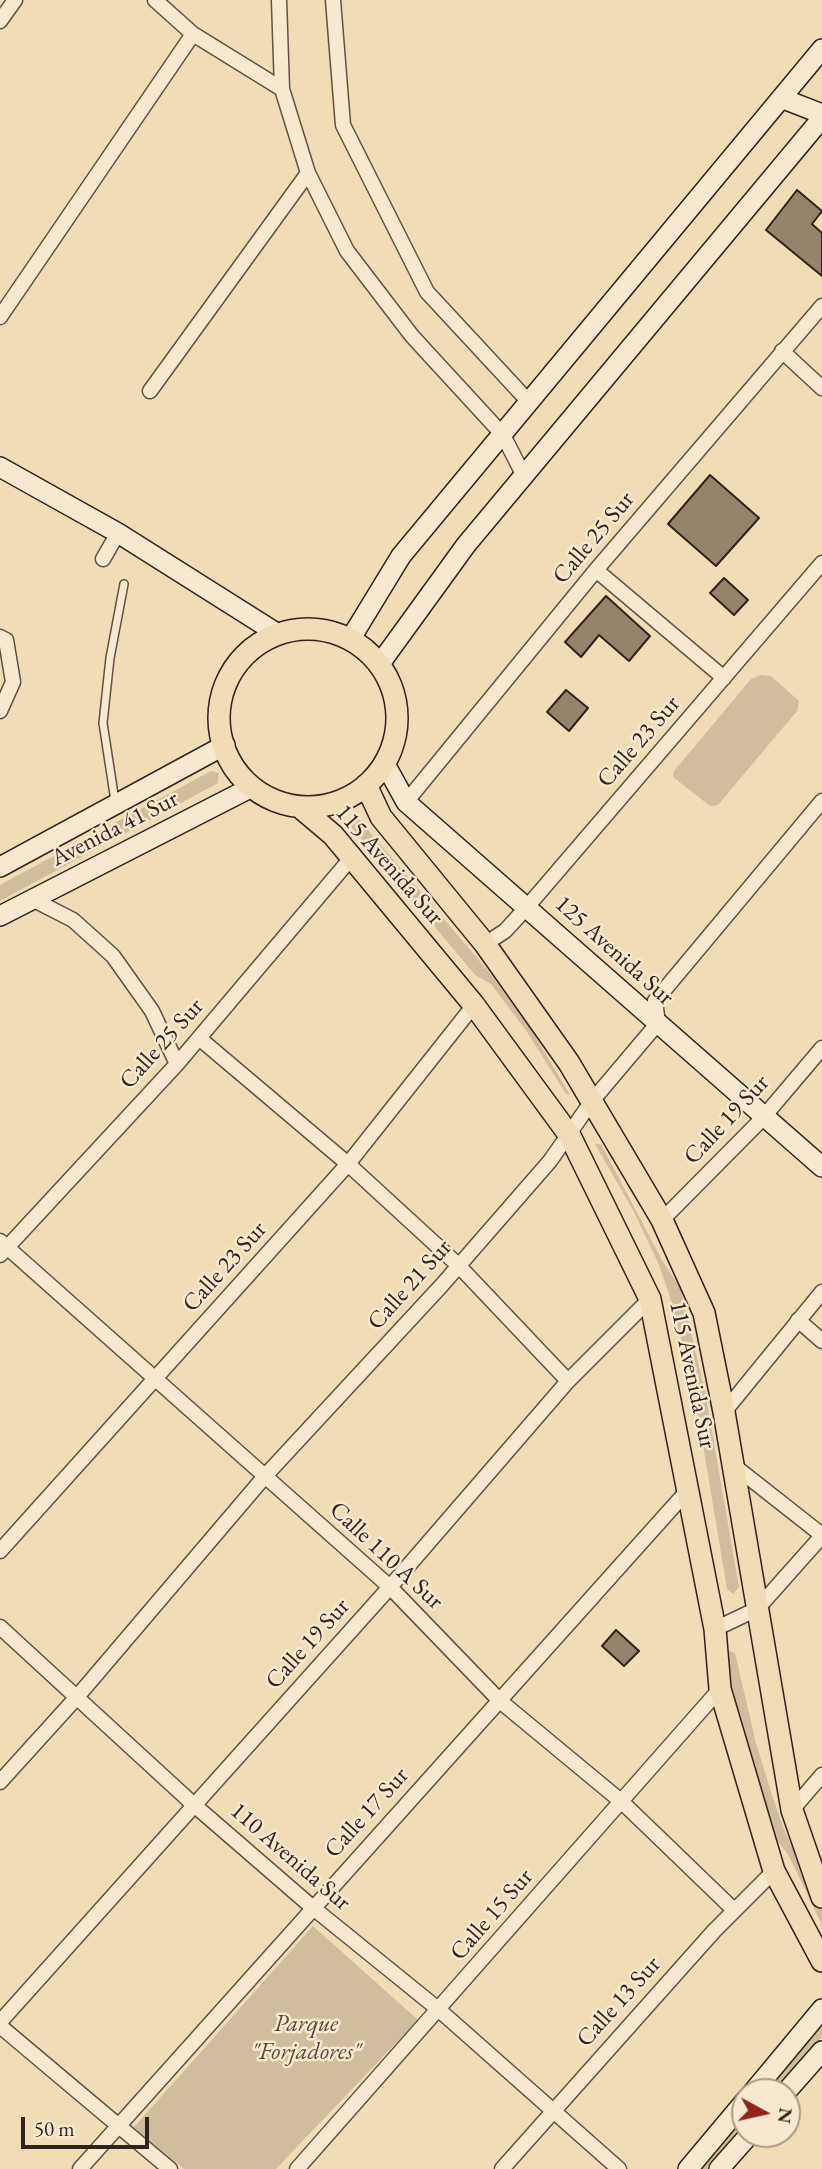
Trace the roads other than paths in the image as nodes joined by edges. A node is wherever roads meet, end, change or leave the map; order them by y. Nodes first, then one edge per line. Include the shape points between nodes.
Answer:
1 (15, 0) edge
2 (155, 0) edge
3 (279, 0) edge
4 (333, 0) edge
5 (0, 21) edge
6 (193, 34) junction
7 (822, 49) edge
8 (282, 89) junction
9 (781, 98) junction
10 (822, 116) edge
11 (308, 173) junction
12 (822, 306) edge
13 (0, 317) edge
14 (782, 351) junction
15 (822, 388) edge
16 (150, 391) dead end
17 (529, 402) junction
18 (503, 435) junction
19 (0, 467) edge
20 (524, 476) junction
21 (118, 533) junction
22 (103, 559) dead end
23 (822, 563) edge
24 (596, 570) junction
25 (124, 584) dead end
26 (278, 634) junction
27 (0, 637) edge
28 (351, 638) junction
29 (379, 665) junction
30 (724, 678) junction
31 (0, 711) edge
32 (225, 745) junction
33 (385, 764) junction
34 (366, 785) junction
35 (251, 787) junction
36 (822, 801) edge
37 (406, 802) junction
38 (116, 805) junction
39 (301, 808) junction
40 (352, 857) junction
41 (0, 867) edge
42 (32, 899) junction
43 (527, 907) junction
44 (0, 916) edge
45 (485, 944) junction
46 (474, 1005) junction
47 (658, 1023) junction
48 (199, 1038) junction
49 (822, 1048) edge
50 (177, 1064) junction
51 (592, 1101) junction
52 (765, 1116) junction
53 (570, 1136) junction
54 (348, 1164) junction
55 (822, 1167) edge
56 (662, 1220) junction
57 (2, 1248) edge
58 (458, 1265) junction
59 (822, 1292) edge
60 (650, 1298) junction
61 (798, 1320) junction
62 (822, 1341) edge
63 (153, 1378) junction
64 (568, 1381) junction
65 (724, 1412) junction
66 (733, 1465) junction
67 (266, 1475) junction
68 (689, 1489) junction
69 (822, 1535) edge
70 (0, 1551) edge
71 (390, 1587) junction
72 (757, 1609) junction
73 (0, 1627) edge
74 (715, 1629) junction
75 (720, 1689) junction
76 (77, 1698) junction
77 (500, 1701) junction
78 (822, 1775) edge
79 (0, 1782) edge
80 (622, 1802) junction
81 (194, 1804) junction
82 (792, 1810) junction
83 (774, 1871) junction
84 (822, 1897) edge
85 (312, 1907) junction
86 (734, 1910) junction
87 (822, 1961) edge
88 (438, 2009) junction
89 (822, 2009) edge
90 (0, 2024) edge
91 (822, 2051) edge
92 (764, 2078) edge
93 (798, 2078) edge
94 (552, 2112) junction
95 (731, 2118) edge
96 (117, 2126) junction
97 (738, 2148) edge
98 (80, 2169) edge
99 (170, 2169) edge
100 (297, 2169) edge
101 (502, 2169) edge
102 (619, 2169) edge
103 (688, 2169) edge
104 (719, 2169) edge

1 - 5 street
2 - 6 street
3 - 8 street
4 - 17 street via 343,125 427,292
6 - 8 street
6 - 13 street
7 - 9 main road
8 - 11 street
9 - 10 main road
9 - 17 main road
10 - 20 main road
11 - 16 street
11 - 18 street via 347,250 412,336
12 - 14 street, Calle 25 Sur
14 - 15 street
14 - 24 street, Calle 25 Sur
17 - 18 main road
18 - 20 street
18 - 28 main road via 401,556
19 - 21 main road
20 - 29 main road via 466,545
21 - 22 street
21 - 26 main road
23 - 30 street, Calle 23 Sur
24 - 30 street
24 - 37 street, Calle 25 Sur
25 - 38 lane via 103,723
26 - 28 main road via 305,628
26 - 32 main road via 251,649 231,673 220,704
27 - 31 street via 6,640 13,682
28 - 29 main road
29 - 33 main road via 396,704 396,732
30 - 43 street, Calle 23 Sur
32 - 35 main road via 230,761
32 - 38 main road, Avenida 41 Sur
33 - 34 main road
33 - 37 main road, 125 Avenida Sur
34 - 39 main road via 326,806
34 - 45 main road, 115 Avenida Sur via 381,817
35 - 39 main road
35 - 42 main road, Avenida 41 Sur
36 - 47 street via 655,1001
37 - 43 main road, 125 Avenida Sur
38 - 41 main road, Avenida 41 Sur
39 - 40 main road, 115 Avenida Sur
40 - 46 main road, 115 Avenida Sur
40 - 48 street, Calle 25 Sur
42 - 44 main road, Avenida 41 Sur
42 - 50 street via 73,920 113,956 152,1011
43 - 45 street, Calle 23 Sur
43 - 47 main road, 125 Avenida Sur
45 - 51 main road, 115 Avenida Sur
46 - 53 main road, 115 Avenida Sur
46 - 54 street, Calle 23 Sur
47 - 51 street, Calle 21 Sur
47 - 52 main road, 125 Avenida Sur
48 - 50 street, Calle 25 Sur
48 - 54 street
49 - 52 street, Calle 19 Sur
50 - 57 street, Calle 25 Sur
51 - 53 street, Calle 21 Sur
51 - 56 main road, 115 Avenida Sur
52 - 55 main road, 125 Avenida Sur
52 - 56 street, Calle 19 Sur
53 - 58 street, Calle 21 Sur
53 - 60 main road, 115 Avenida Sur
54 - 58 street
54 - 63 street, Calle 23 Sur
56 - 65 main road, 115 Avenida Sur via 704,1313
57 - 63 street, Calle 110 A Sur
58 - 64 street
58 - 67 street, Calle 21 Sur
59 - 61 street
60 - 64 street, Calle 19 Sur
60 - 68 main road, 115 Avenida Sur
61 - 62 street
61 - 65 street
63 - 67 street, Calle 110 A Sur
63 - 70 street, Calle 23 Sur
64 - 71 street, Calle 19 Sur
65 - 66 main road, 115 Avenida Sur
66 - 69 street
66 - 72 main road, 115 Avenida Sur
67 - 71 street, Calle 110 A Sur
67 - 76 street, Calle 21 Sur
68 - 74 main road, 115 Avenida Sur
68 - 77 street, Calle 17 Sur
69 - 72 street
71 - 77 street, Calle 110 A Sur
71 - 81 street, Calle 19 Sur
72 - 74 street
72 - 82 main road, 115 Avenida Sur
73 - 76 street, 110 Avenida Sur
74 - 75 main road, 115 Avenida Sur
75 - 80 street, Calle 15 Sur
75 - 83 main road, 115 Avenida Sur
76 - 79 street, Calle 21 Sur
76 - 81 street, 110 Avenida Sur
77 - 80 street, Calle 110 A Sur
77 - 85 street, Calle 17 Sur
78 - 82 street
80 - 86 street, Calle 110 A Sur
80 - 88 street, Calle 15 Sur
81 - 85 street, 110 Avenida Sur
81 - 90 street, Calle 19 Sur
82 - 84 main road, 115 Avenida Sur
83 - 86 street, Calle 13 Sur
83 - 87 main road, 115 Avenida Sur
85 - 88 street, 110 Avenida Sur
85 - 96 street, Calle 17 Sur
86 - 94 street, Calle 13 Sur
88 - 94 street, 110 Avenida Sur
88 - 100 street, Calle 15 Sur
89 - 92 main road
90 - 96 street
91 - 93 main road
94 - 101 street, Calle 13 Sur
94 - 102 street, 110 Avenida Sur
95 - 103 main road
96 - 98 street, Calle 17 Sur
96 - 99 street
97 - 104 main road

